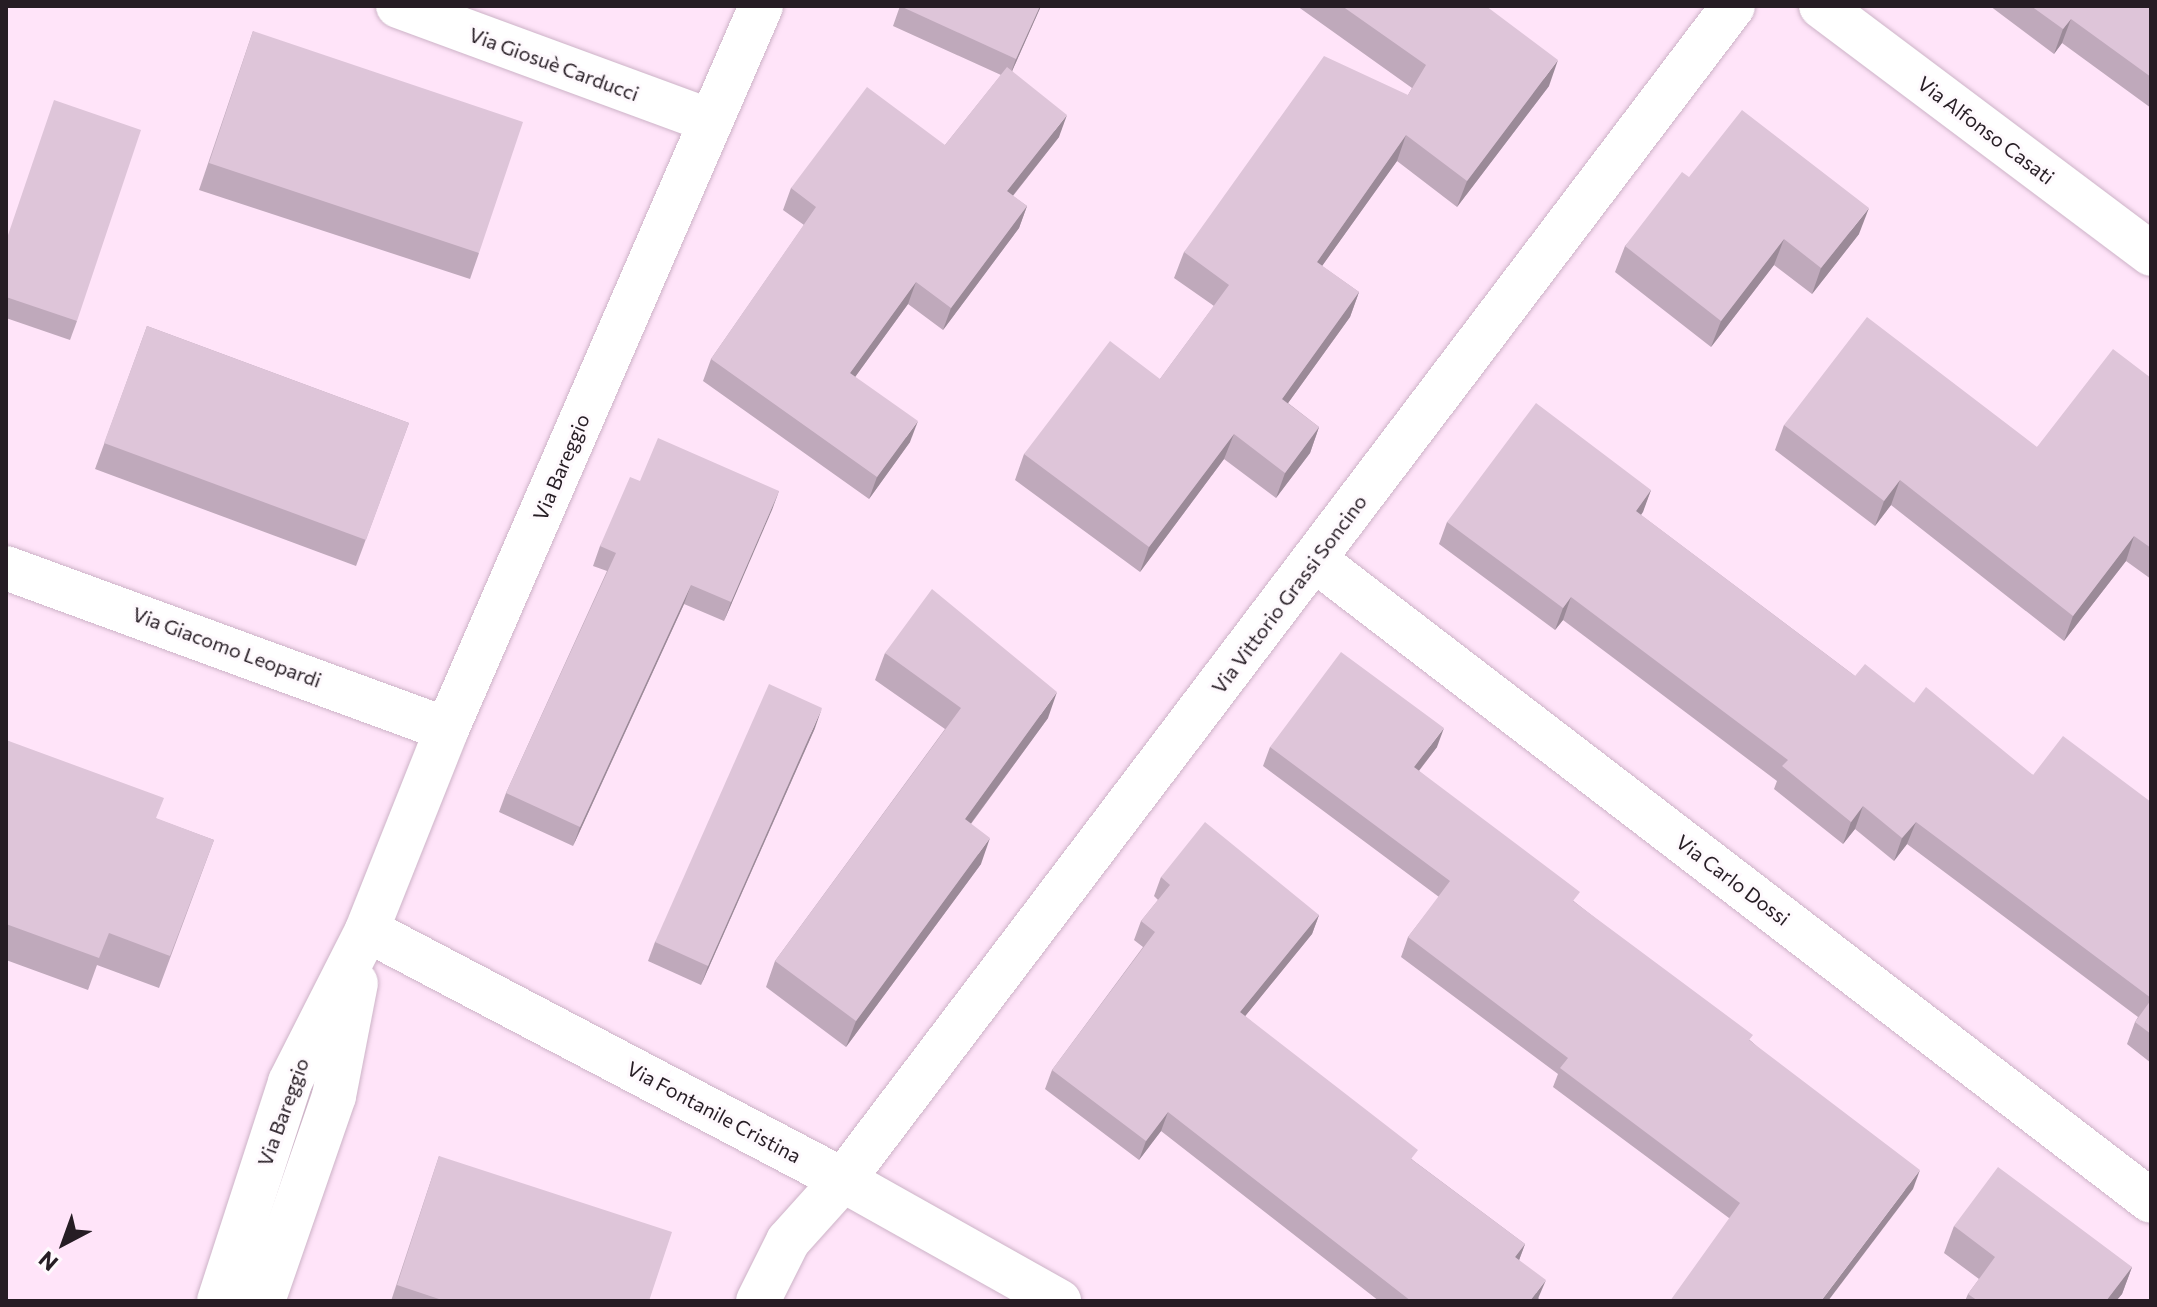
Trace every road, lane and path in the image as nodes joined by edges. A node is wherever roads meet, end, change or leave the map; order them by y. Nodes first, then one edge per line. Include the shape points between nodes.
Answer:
1 (398, 6) edge
2 (761, 6) edge
3 (1733, 6) edge
4 (1821, 6) edge
5 (710, 121) junction
6 (2151, 254) edge
7 (1315, 560) junction
8 (6, 568) edge
9 (447, 729) junction
10 (367, 930) junction
11 (843, 1180) junction
12 (2151, 1201) edge
13 (219, 1301) edge
14 (263, 1301) edge
15 (758, 1301) edge
16 (1059, 1301) edge

1 - 5 street, Via Giosuè Carducci
2 - 5 street, Via Bareggio
3 - 7 street, Via Vittorio Grassi Soncino
4 - 6 street, Via Alfonso Casati
5 - 9 street, Via Bareggio
7 - 11 street, Via Vittorio Grassi Soncino
7 - 12 street, Via Carlo Dossi
8 - 9 street, Via Giacomo Leopardi
9 - 10 street, Via Bareggio
10 - 11 street, Via Fontanile Cristina
10 - 13 street, Via Bareggio via 290,1082
10 - 14 street, Via Bareggio via 334,1096
11 - 15 street, Via Vittorio Grassi Soncino via 788,1241
11 - 16 street, Via Fontanile Cristina

